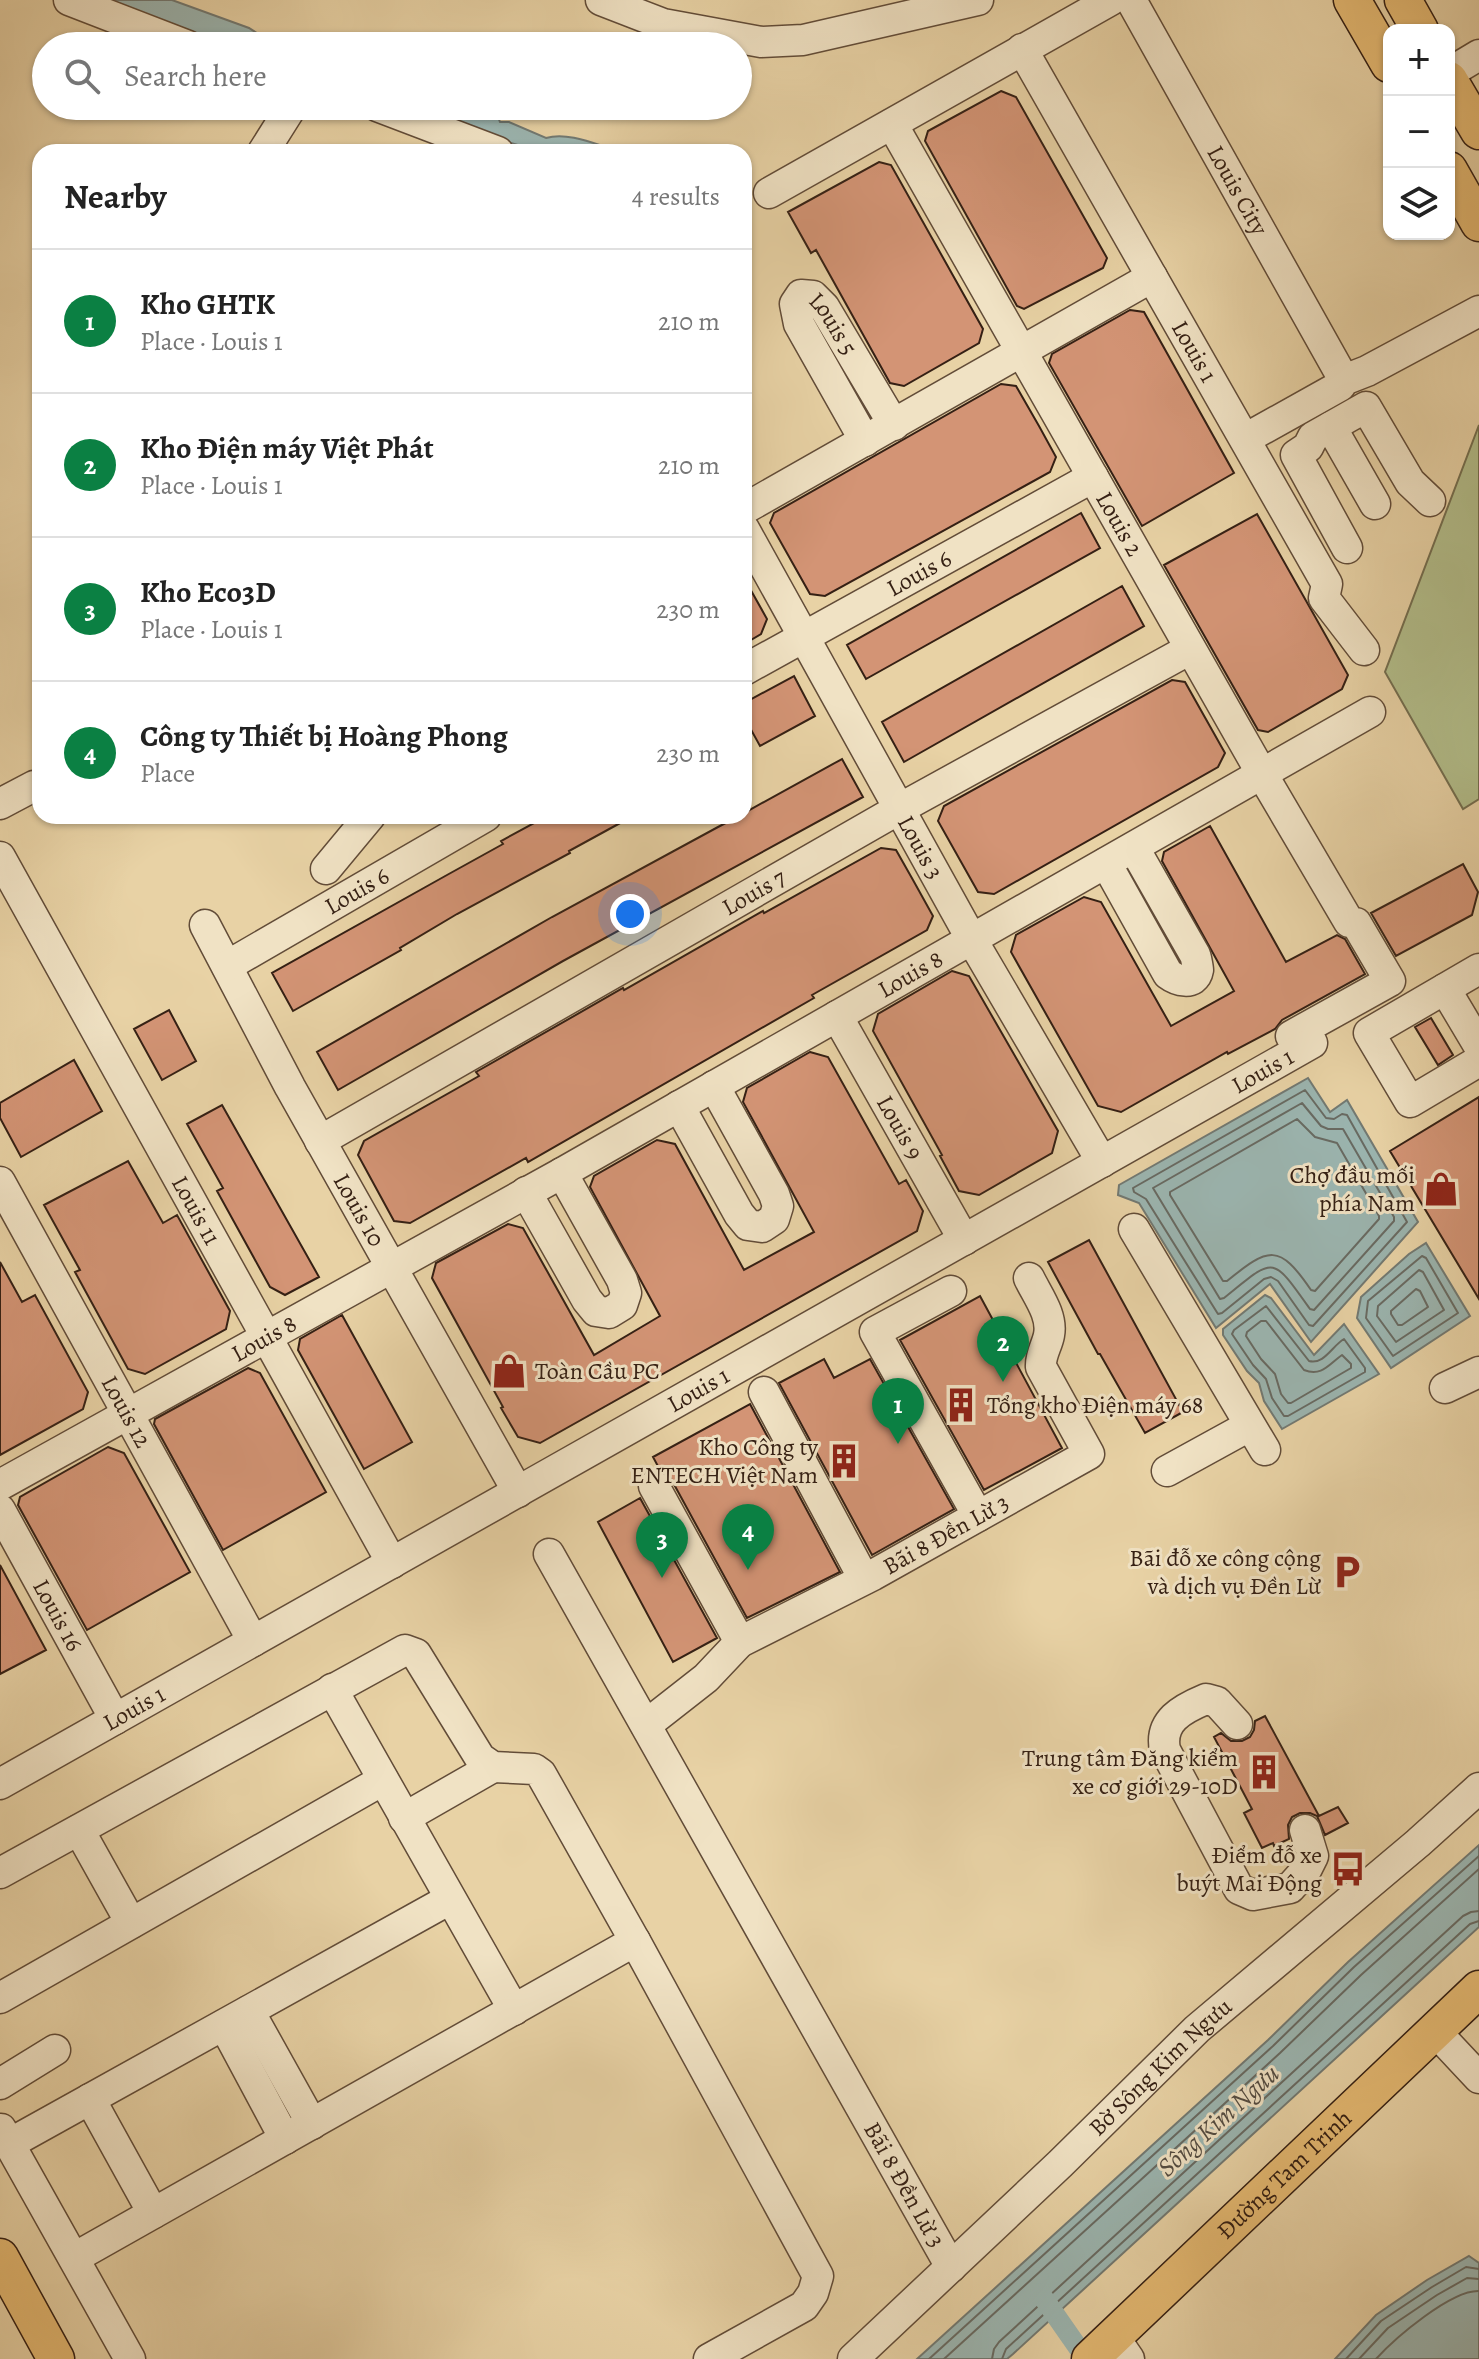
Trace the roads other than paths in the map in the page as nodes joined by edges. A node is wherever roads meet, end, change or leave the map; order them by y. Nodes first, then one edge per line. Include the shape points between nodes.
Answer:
1 (69, 0) edge
2 (601, 0) edge
3 (978, 0) edge
4 (1111, 0) edge
5 (1131, 0) edge
6 (1352, 0) edge
7 (1403, 0) edge
8 (1417, 24) edge
9 (152, 32) edge
10 (707, 32) edge
11 (752, 40) edge
12 (1022, 49) junction
13 (1383, 54) edge
14 (1479, 55) edge
15 (1455, 69) edge
16 (1455, 90) edge
17 (283, 120) edge
18 (414, 120) edge
19 (892, 124) junction
20 (1479, 131) edge
21 (268, 144) edge
22 (477, 144) edge
23 (1455, 181) edge
24 (769, 193) dead end
25 (1479, 223) edge
26 (1152, 277) junction
27 (1479, 311) edge
28 (1021, 351) junction
29 (1344, 380) junction
30 (1297, 410) junction
31 (894, 425) junction
32 (1322, 432) junction
33 (1245, 439) junction
34 (865, 441) junction
35 (1093, 477) junction
36 (1430, 501) dead end
37 (1375, 504) dead end
38 (752, 505) edge
39 (752, 543) edge
40 (1347, 548) dead end
41 (804, 636) junction
42 (1190, 649) junction
43 (1364, 650) dead end
44 (752, 665) edge
45 (1370, 712) dead end
46 (1262, 774) junction
47 (32, 787) edge
48 (0, 804) edge
49 (899, 809) junction
50 (363, 824) edge
51 (472, 824) edge
52 (1134, 848) junction
53 (0, 857) edge
54 (1106, 863) junction
55 (326, 869) dead end
56 (205, 925) dead end
57 (972, 940) junction
58 (227, 966) junction
59 (1479, 969) edge
60 (1445, 989) junction
61 (837, 1016) junction
62 (1306, 1046) joint
63 (1479, 1046) edge
64 (1479, 1061) edge
65 (714, 1086) junction
66 (679, 1106) junction
67 (320, 1141) junction
68 (1102, 1162) junction
69 (562, 1173) junction
70 (0, 1182) edge
71 (526, 1192) junction
72 (1134, 1229) dead end
73 (964, 1240) junction
74 (392, 1267) junction
75 (1029, 1278) dead end
76 (951, 1291) dead end
77 (266, 1337) junction
78 (1479, 1372) edge
79 (1445, 1388) dead end
80 (764, 1392) dead end
81 (128, 1413) junction
82 (1167, 1471) dead end
83 (0, 1485) edge
84 (654, 1486) dead end
85 (518, 1492) junction
86 (0, 1510) edge
87 (978, 1516) junction
88 (549, 1554) dead end
89 (392, 1563) junction
90 (864, 1579) junction
91 (253, 1641) junction
92 (740, 1642) junction
93 (332, 1689) junction
94 (115, 1719) junction
95 (1237, 1724) dead end
96 (646, 1725) junction
97 (493, 1767) junction
98 (383, 1780) junction
99 (0, 1784) edge
100 (1479, 1788) edge
101 (404, 1818) junction
102 (79, 1830) junction
103 (1305, 1830) dead end
104 (0, 1873) edge
105 (1290, 1888) junction
106 (450, 1899) junction
107 (131, 1923) junction
108 (1305, 1938) junction
109 (635, 1941) junction
110 (1479, 1989) edge
111 (0, 1998) edge
112 (514, 2010) junction
113 (236, 2018) junction
114 (1435, 2031) junction
115 (55, 2050) dead end
116 (1479, 2078) edge
117 (0, 2084) edge
118 (90, 2099) junction
119 (312, 2124) junction
120 (5, 2136) edge
121 (285, 2139) junction
122 (153, 2213) junction
123 (0, 2257) edge
124 (74, 2258) junction
125 (951, 2267) junction
126 (1110, 2350) edge
127 (56, 2359) edge
128 (130, 2359) edge
129 (709, 2359) edge
130 (853, 2359) edge

1 - 9 street
2 - 10 street via 663,24
3 - 11 street via 803,40
4 - 12 street
5 - 29 street, Louis City
6 - 13 main road
7 - 8 main road
12 - 19 street
12 - 26 street, Louis 1
14 - 15 street
16 - 20 main road
17 - 21 street
18 - 22 street
19 - 24 street
19 - 28 street, Louis 2
23 - 25 main road
26 - 28 street
26 - 33 street, Louis 1
27 - 29 street
28 - 31 street
28 - 35 street, Louis 2
29 - 30 street
30 - 32 street
30 - 33 street
31 - 34 street
31 - 34 street, Louis 5 via 824,307 813,296 801,295 795,304 799,324
32 - 36 street via 1366,407 1410,482
32 - 37 street
32 - 40 street via 1296,455
33 - 43 street, Louis 1 via 1327,584 1324,598
34 - 38 street
35 - 41 street, Louis 6
35 - 42 street, Louis 2
39 - 41 street, Louis 3
41 - 44 street, Louis 6
41 - 49 street, Louis 3
42 - 46 street, Louis 2
42 - 49 street, Louis 7
45 - 46 street, Louis 8
46 - 52 street, Louis 8
46 - 62 street, Louis 2 via 1390,981 1291,1036
47 - 48 street
49 - 57 street, Louis 3
49 - 67 street, Louis 7
50 - 55 street
51 - 58 street, Louis 6
52 - 54 street, Louis 8
52 - 54 street via 1195,955 1195,977 1177,981 1168,974
53 - 77 street, Louis 11
54 - 57 street, Louis 8
56 - 58 street, Louis 10
57 - 61 street, Louis 8
57 - 68 street, Louis 3
58 - 67 street, Louis 10
59 - 60 street
60 - 63 street
60 - 64 street via 1369,1033 1410,1102
61 - 65 street, Louis 8
61 - 73 street, Louis 9
62 - 68 street, Louis 1
65 - 66 street, Louis 8
65 - 66 street via 774,1194 774,1219 762,1227 748,1225 739,1214
66 - 69 street, Louis 8
67 - 74 street, Louis 10
68 - 73 street, Louis 1
69 - 71 street, Louis 8
69 - 71 street via 622,1280 622,1305 609,1313 596,1311 587,1300
70 - 81 street, Louis 12
71 - 74 street, Louis 8
72 - 82 street via 1257,1438
73 - 85 street, Louis 1
74 - 77 street, Louis 8
74 - 85 street, Louis 10
75 - 87 street, Bãi 8 Đền Lừ 3 via 1050,1321 1041,1367 1089,1454
76 - 87 street via 875,1332
77 - 81 street, Louis 8
77 - 89 street, Louis 11
78 - 79 street
80 - 90 street
81 - 83 street, Louis 8
81 - 91 street, Louis 12
84 - 92 street
85 - 89 street, Louis 1
86 - 94 street, Louis 16
87 - 90 street, Bãi 8 Đền Lừ 3
88 - 96 street, Bãi 8 Đền Lừ 3
89 - 91 street, Louis 1
90 - 92 street, Bãi 8 Đền Lừ 3
91 - 94 street, Louis 1
92 - 96 street, Bãi 8 Đền Lừ 3 via 706,1678
93 - 97 street via 411,1650 480,1758
93 - 98 street
93 - 102 street
94 - 99 street, Louis 1
95 - 105 street via 1217,1702 1206,1699 1174,1716 1163,1739 1165,1750 1239,1889 1253,1895
96 - 125 street, Bãi 8 Đền Lừ 3
97 - 101 street
97 - 109 street via 541,1774
98 - 101 street
98 - 107 street
100 - 108 street, Bờ Sông Kim Ngưu
101 - 106 street
102 - 104 street
102 - 107 street
103 - 105 street via 1313,1856
105 - 108 street
106 - 112 street
106 - 113 street
107 - 111 street
108 - 125 street, Bờ Sông Kim Ngưu via 1197,2029
109 - 112 street
109 - 129 street via 818,2276 804,2306
110 - 114 main road, Đường Tam Trinh
112 - 119 street
113 - 118 street
113 - 119 street
113 - 121 street
114 - 116 street
114 - 126 main road, Đường Tam Trinh
115 - 117 street
118 - 120 street
118 - 122 street
119 - 121 street
120 - 124 street
121 - 122 street
122 - 124 street
123 - 127 main road
124 - 128 street
125 - 130 street, Bờ Sông Kim Ngưu

